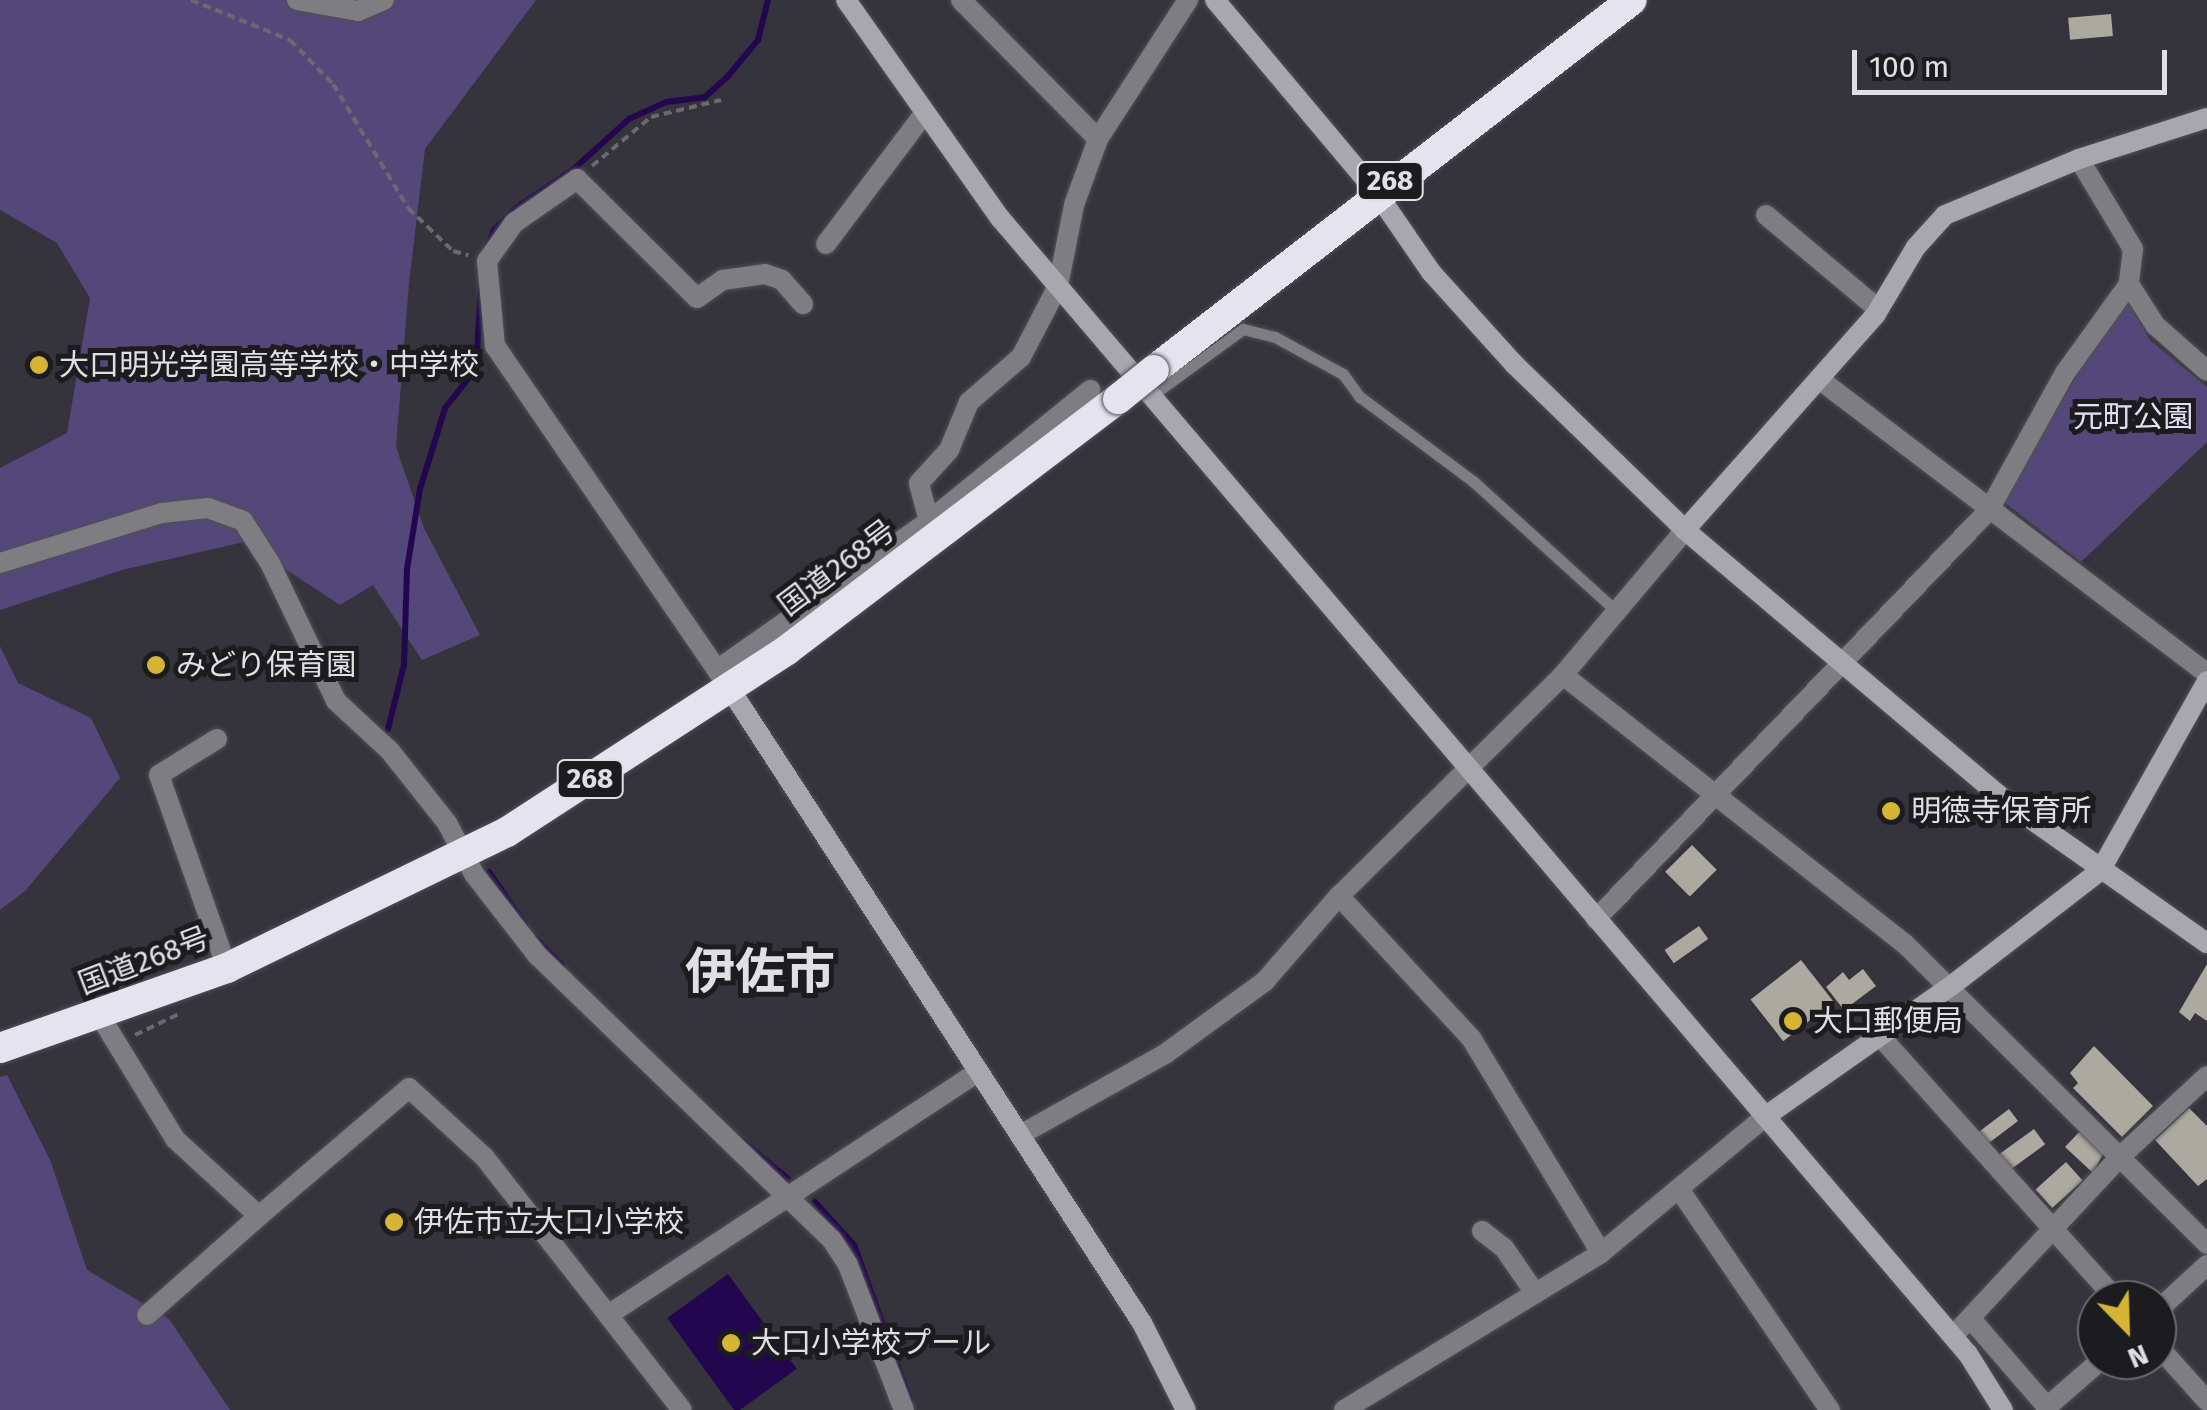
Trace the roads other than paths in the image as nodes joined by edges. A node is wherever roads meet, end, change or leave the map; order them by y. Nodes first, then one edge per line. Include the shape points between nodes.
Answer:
1 (296, 0) edge
2 (384, 0) edge
3 (846, 0) edge
4 (962, 0) edge
5 (1188, 0) edge
6 (1215, 0) edge
7 (1632, 0) edge
8 (924, 114) junction
9 (2207, 118) edge
10 (1098, 139) junction
11 (2080, 159) junction
12 (1376, 192) junction
13 (1766, 215) dead end
14 (826, 244) dead end
15 (2129, 284) junction
16 (1058, 286) junction
17 (803, 304) dead end
18 (1878, 310) junction
19 (2207, 371) edge
20 (1819, 379) junction
21 (1153, 383) junction
22 (1104, 394) junction
23 (1989, 510) junction
24 (929, 521) junction
25 (1685, 530) junction
26 (0, 563) edge
27 (1613, 608) junction
28 (1843, 666) junction
29 (1563, 675) junction
30 (2207, 678) edge
31 (724, 680) junction
32 (217, 739) dead end
33 (1467, 768) junction
34 (1719, 796) junction
35 (464, 856) junction
36 (2100, 871) junction
37 (1339, 896) junction
38 (1596, 919) junction
39 (2207, 943) edge
40 (227, 968) junction
41 (1951, 986) junction
42 (100, 1016) junction
43 (1879, 1035) junction
44 (0, 1048) edge
45 (976, 1072) junction
46 (2207, 1076) edge
47 (1766, 1116) junction
48 (1020, 1135) junction
49 (2122, 1155) junction
50 (1678, 1189) junction
51 (788, 1196) junction
52 (259, 1216) junction
53 (2053, 1229) junction
54 (1482, 1232) dead end
55 (2207, 1244) edge
56 (1601, 1253) junction
57 (2207, 1266) edge
58 (2099, 1280) edge
59 (1535, 1293) junction
60 (2177, 1293) edge
61 (146, 1315) dead end
62 (608, 1315) junction
63 (1971, 1320) junction
64 (1953, 1336) junction
65 (2177, 1367) edge
66 (2079, 1380) edge
67 (2207, 1400) edge
68 (674, 1407) edge
69 (1825, 1408) edge
70 (2048, 1408) edge
71 (904, 1410) edge
72 (1186, 1410) edge
73 (1344, 1410) edge
74 (2004, 1410) edge

1 - 2 street via 358,11
3 - 8 street
4 - 10 street
5 - 10 street
6 - 12 street
7 - 12 highway, 国道268号 / 268
8 - 14 street
8 - 16 street
9 - 11 street
10 - 16 street via 1074,205
11 - 15 street via 2133,249
11 - 18 street via 1946,215 1916,247
12 - 21 highway, 国道268号 / 268
12 - 25 street via 1431,272 1502,350
13 - 18 street
15 - 19 street via 2156,324
15 - 23 street via 2066,374
16 - 21 street
16 - 24 street via 1021,357 970,402 949,450 919,483
17 - 31 street via 782,280 765,274 723,280 696,298 577,179 514,223 486,261 495,346
18 - 20 street
20 - 23 street
20 - 25 street
21 - 22 highway, 国道268号 / 268, bridge
21 - 27 lane via 1243,329 1275,337 1343,374 1360,397 1474,482
21 - 33 street
22 - 24 street
22 - 31 highway, 国道268号 / 268
23 - 28 street
23 - 30 street
24 - 31 street
25 - 27 street
25 - 28 street
26 - 35 street via 162,513 208,508 242,521 270,563 336,700 390,751 447,823
27 - 29 street
28 - 34 street
28 - 36 street
29 - 33 street
29 - 34 street
30 - 36 street
31 - 35 highway, 国道268号 / 268
31 - 45 street
32 - 40 street via 159,775
33 - 37 street
33 - 38 street
34 - 38 street
34 - 41 street
35 - 40 highway, 国道268号 / 268
35 - 51 street via 537,955 723,1141
36 - 39 street
36 - 41 street
37 - 48 street via 1265,981 1166,1054
37 - 56 street via 1471,1038
38 - 47 street
40 - 42 highway, 国道268号 / 268
41 - 43 street
41 - 49 street
42 - 44 highway, 国道268号 / 268
42 - 52 street via 176,1138
43 - 47 street
43 - 53 street
45 - 48 street
45 - 51 street
46 - 49 street
47 - 50 street
47 - 64 street
48 - 72 street via 1142,1323
49 - 53 street
49 - 55 street
50 - 56 street
50 - 69 street
51 - 62 street
51 - 71 street via 848,1265
52 - 61 street
52 - 62 street via 409,1088 484,1158
53 - 58 street
53 - 63 street
54 - 59 street via 1504,1248
56 - 59 street
57 - 60 street
59 - 73 street
62 - 68 street
63 - 64 street
63 - 70 street
64 - 74 street
65 - 67 street
66 - 70 street

